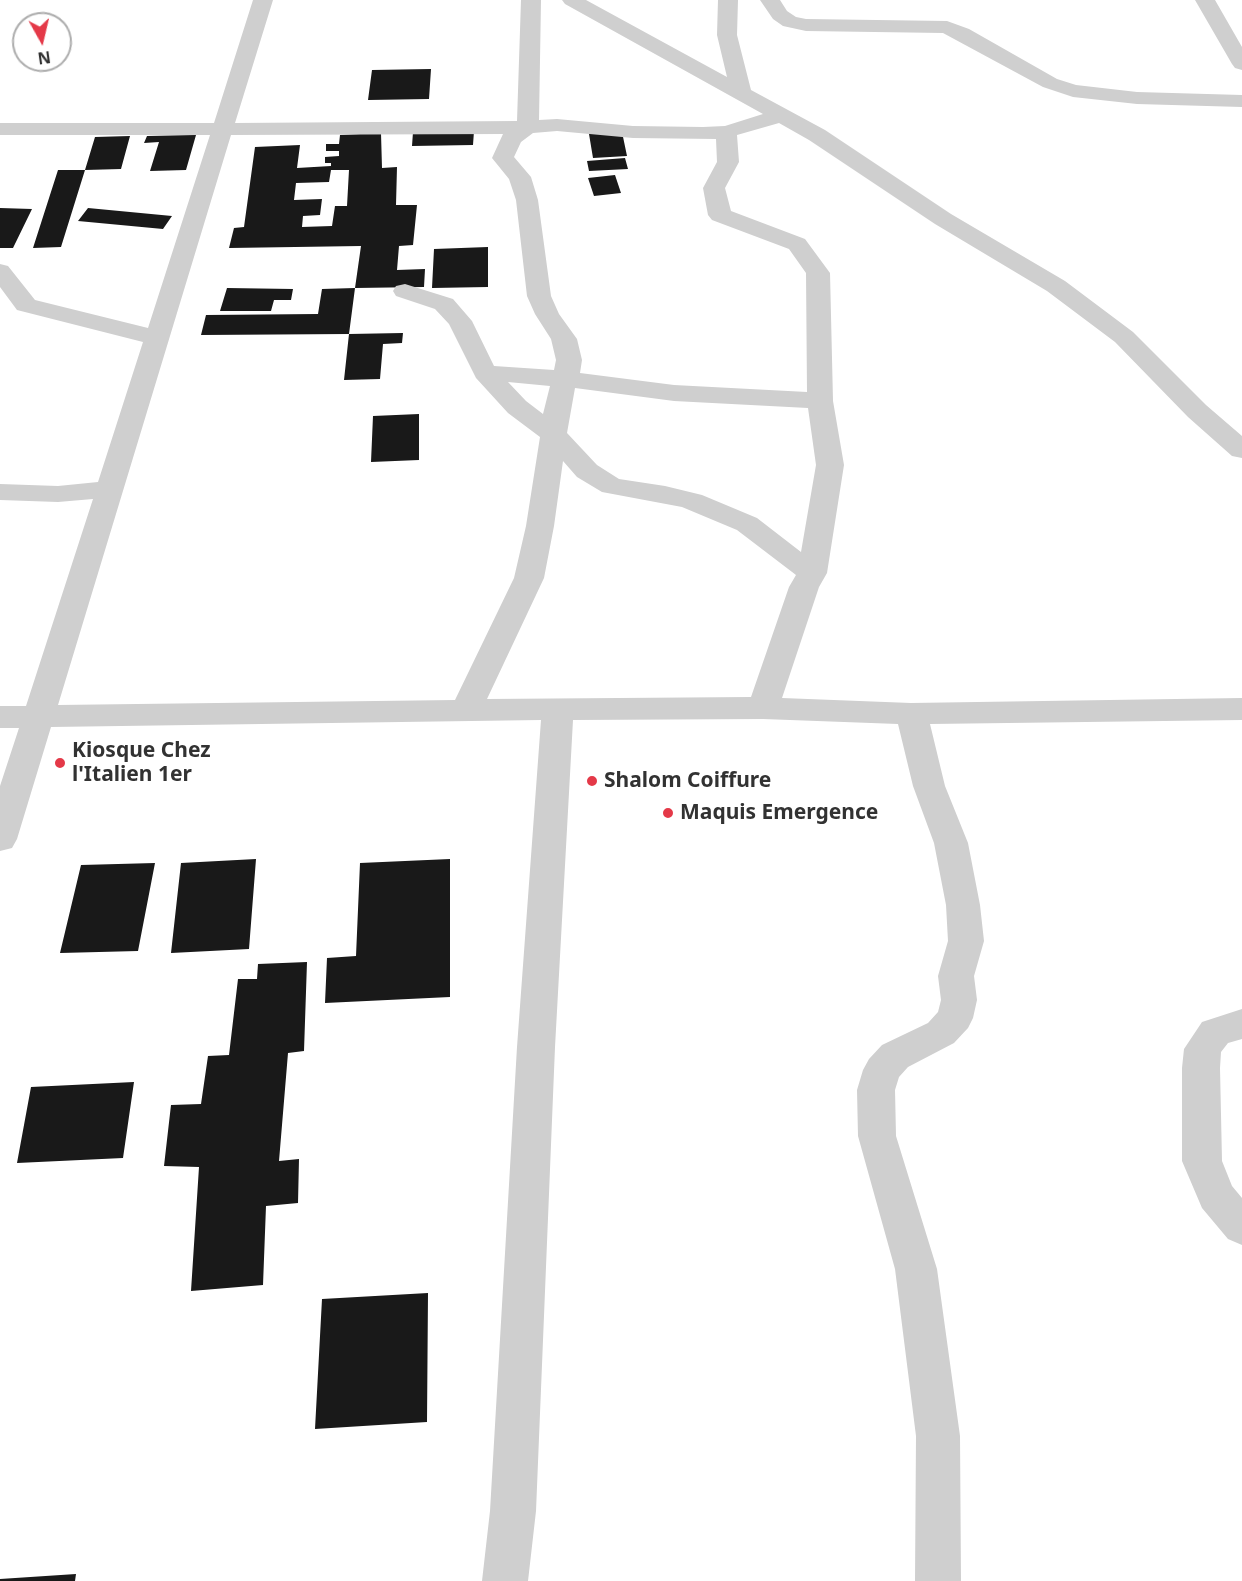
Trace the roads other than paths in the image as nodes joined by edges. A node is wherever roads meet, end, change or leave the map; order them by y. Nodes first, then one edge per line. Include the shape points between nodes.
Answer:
1 (263, 0) edge
2 (531, 0) edge
3 (572, 0) edge
4 (728, 0) edge
5 (770, 0) edge
6 (1205, 0) edge
7 (1242, 64) edge
8 (741, 92) junction
9 (1242, 101) edge
10 (780, 116) junction
11 (224, 127) junction
12 (528, 127) junction
13 (0, 129) edge
14 (726, 132) junction
15 (0, 271) edge
16 (405, 291) dead end
17 (157, 338) junction
18 (485, 373) junction
19 (566, 378) junction
20 (820, 401) junction
21 (553, 434) junction
22 (1242, 450) edge
23 (110, 489) junction
24 (0, 492) edge
25 (812, 573) junction
26 (763, 708) junction
27 (558, 709) junction
28 (1242, 709) edge
29 (465, 712) junction
30 (911, 714) junction
31 (0, 717) edge
32 (39, 717) junction
33 (0, 840) edge
34 (1242, 1024) edge
35 (1242, 1227) edge
36 (505, 1581) edge
37 (938, 1581) edge

1 - 11 street
2 - 12 street
3 - 8 street
4 - 8 street via 727,35
5 - 9 street via 790,22 806,25 947,27 1050,83 1073,91 1137,98
6 - 7 street
8 - 10 street
10 - 14 street
10 - 22 street via 818,135 943,219 1056,286 1124,337
11 - 12 street
11 - 13 street
11 - 17 street
12 - 14 street
12 - 19 street via 511,139 503,158 520,177 527,200 539,296 564,339 569,360
14 - 20 street via 728,162 714,188 720,214 797,244 818,273
15 - 17 street via 26,305
16 - 18 street via 444,304 460,321
17 - 23 street
18 - 19 street
18 - 21 street via 517,407
19 - 20 street via 674,393
19 - 21 street
20 - 25 street via 830,465
21 - 25 street via 597,478 612,486 692,501 747,524
21 - 29 street via 529,578
23 - 24 street via 58,494
23 - 32 street
25 - 26 street
26 - 27 street
26 - 30 street
27 - 29 street
27 - 36 street via 536,1047 513,1511
28 - 30 street
29 - 32 street
30 - 37 street via 929,786 951,843 966,941 956,976 955,1018 941,1033 895,1056 882,1070 876,1090 877,1136 915,1269 938,1436
31 - 32 street
32 - 33 street
34 - 35 street via 1215,1032 1203,1049 1201,1068 1202,1161 1216,1196

